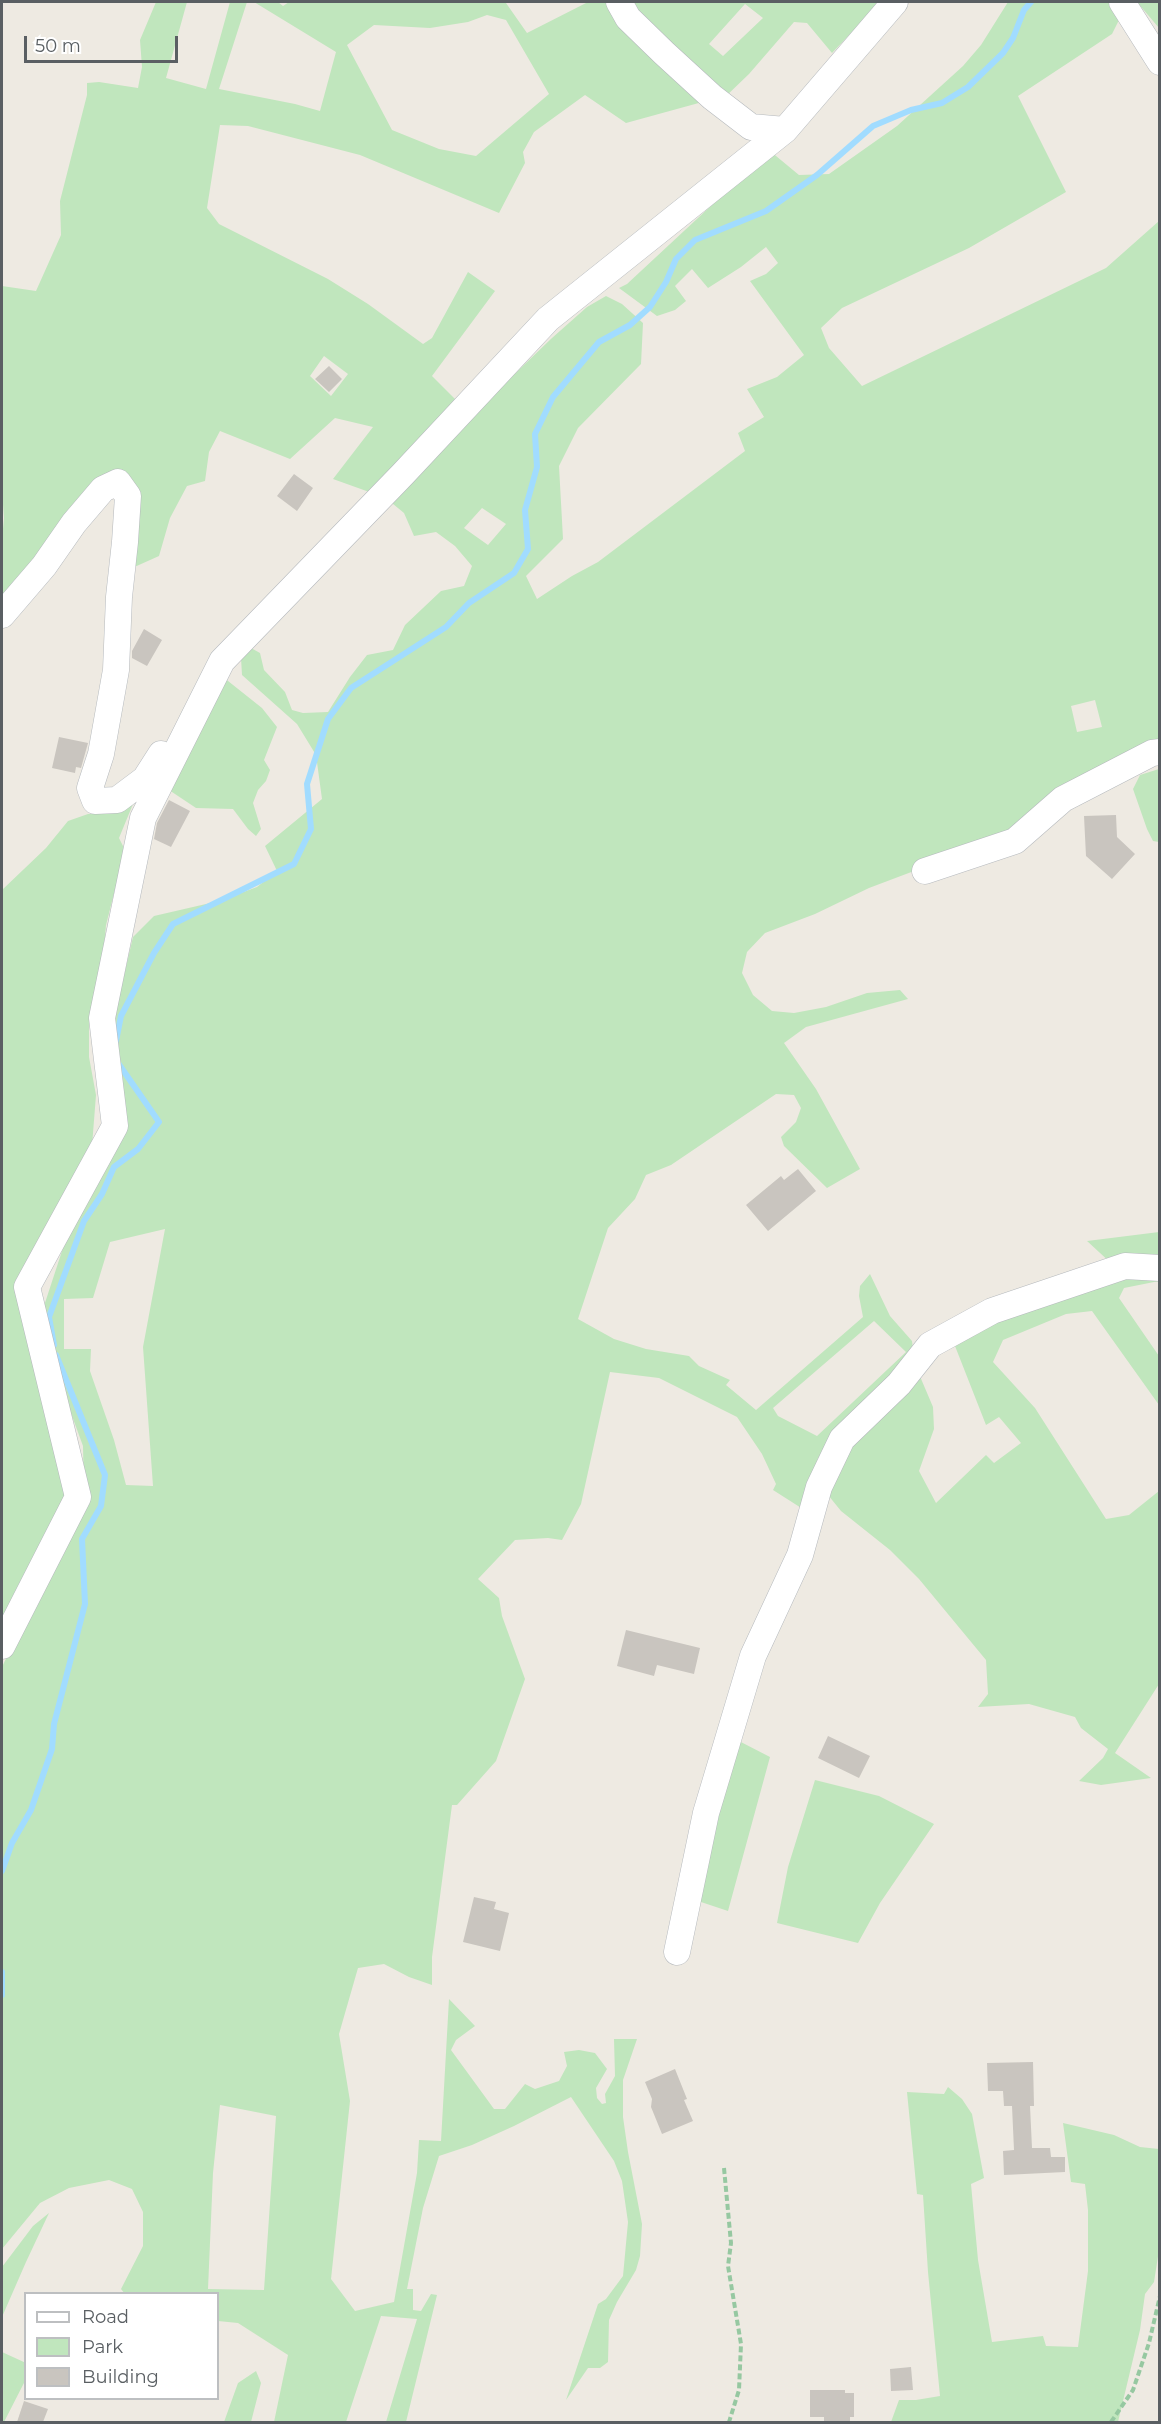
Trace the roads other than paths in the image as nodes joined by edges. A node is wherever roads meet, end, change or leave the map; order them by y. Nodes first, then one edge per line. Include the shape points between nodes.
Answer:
1 (619, 2) edge
2 (896, 2) edge
3 (1122, 2) edge
4 (1160, 62) edge
5 (785, 130) junction
6 (2, 615) edge
7 (222, 661) junction
8 (1160, 752) edge
9 (925, 871) dead end
10 (1160, 1268) edge
11 (2, 1646) edge
12 (678, 1952) dead end

1 - 5 street via 628,18 712,97 751,127
2 - 5 street
3 - 4 street
5 - 7 street via 549,319
6 - 7 street via 103,489 118,482 128,496 125,542 113,690 90,788 95,801 117,800 145,779 201,687
7 - 11 street via 143,818 102,1018 115,1126 27,1287 78,1497
8 - 9 street via 1063,798 1015,840
10 - 12 street via 1125,1266 992,1311 930,1345 899,1384 842,1439 819,1487 800,1555 753,1656 706,1813

